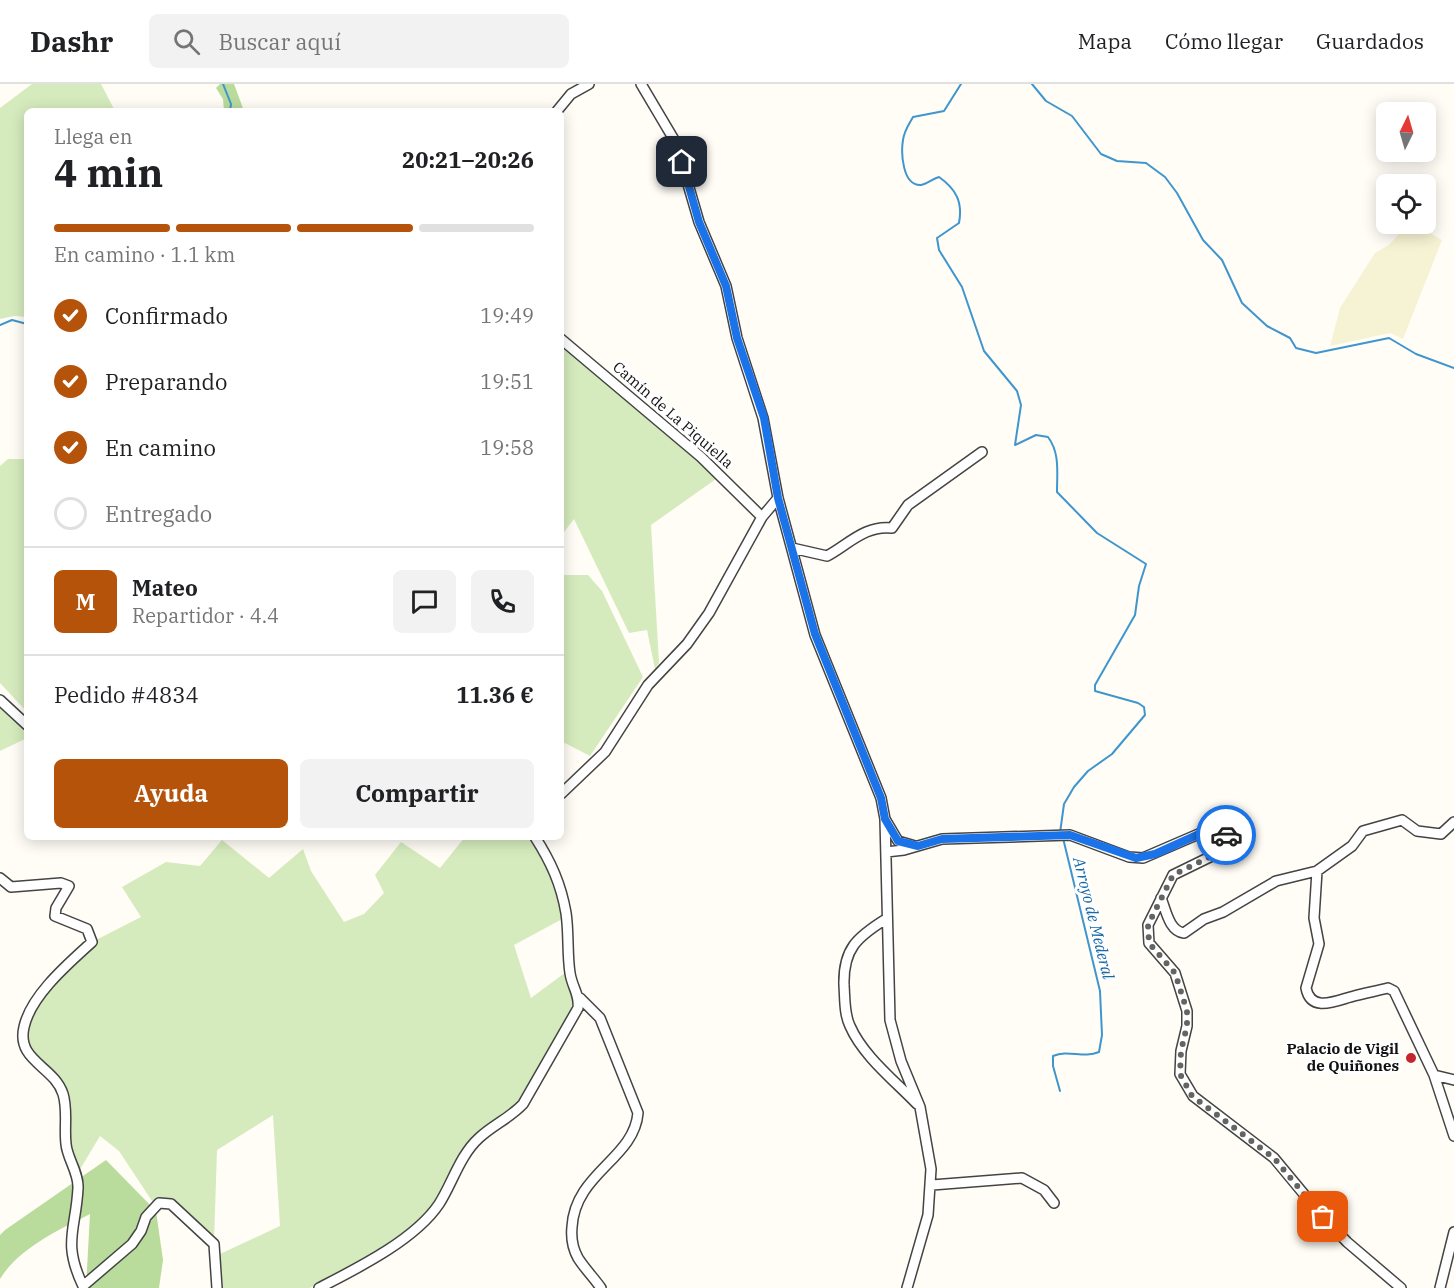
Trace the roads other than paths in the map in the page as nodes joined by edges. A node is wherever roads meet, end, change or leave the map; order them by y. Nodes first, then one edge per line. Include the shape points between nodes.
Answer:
1 (589, 84) edge
2 (641, 84) edge
3 (559, 108) edge
4 (564, 342) edge
5 (982, 452) dead end
6 (778, 498) junction
7 (762, 517) junction
8 (792, 548) junction
9 (0, 700) edge
10 (24, 722) edge
11 (564, 791) edge
12 (885, 819) junction
13 (1454, 822) edge
14 (537, 840) edge
15 (898, 841) junction
16 (918, 846) junction
17 (886, 849) junction
18 (1317, 871) junction
19 (0, 878) edge
20 (1161, 898) junction
21 (886, 919) junction
22 (580, 999) junction
23 (1434, 1075) junction
24 (1454, 1080) edge
25 (920, 1107) junction
26 (1454, 1136) edge
27 (932, 1185) junction
28 (1054, 1203) dead end
29 (1454, 1232) edge
30 (217, 1288) edge
31 (319, 1288) edge
32 (601, 1288) edge
33 (907, 1288) edge
34 (1401, 1288) edge
35 (1440, 1288) edge

1 - 3 street via 571,94
2 - 6 street via 676,143 699,222 726,286 737,338 764,418
4 - 7 street, Camín de La Piquiella via 701,457
5 - 8 street via 908,505 892,528 865,531 827,556
6 - 7 street
6 - 8 street
7 - 11 street via 709,614 648,685 605,752
8 - 12 street via 815,634 881,798
9 - 10 street
12 - 15 street
12 - 17 street
13 - 18 street via 1441,834 1417,831 1402,820 1368,829
14 - 22 street via 554,867 561,890 570,974
15 - 16 street
15 - 17 street
16 - 17 street
16 - 20 street via 942,839 1070,835 1136,858 1155,854 1208,830 1226,834 1228,842 1224,848 1173,875
17 - 21 street
18 - 20 street via 1276,881 1184,933 1175,931
18 - 23 street via 1314,918 1319,944 1307,995 1325,1004 1388,988 1394,991
19 - 30 street via 11,887 69,886 55,916 87,929 92,942 67,963 30,1011 23,1046 57,1079 64,1095 66,1145 79,1184 70,1231 71,1248 83,1286 132,1244 146,1216 159,1203 171,1204 214,1244
20 - 34 street via 1147,935 1182,987 1187,1026 1179,1064 1186,1087 1192,1096 1274,1158 1347,1242
21 - 25 street via 892,1036
21 - 25 street via 856,942 844,961 845,1004 849,1026 864,1048
22 - 31 street via 523,1104 478,1139 431,1214 383,1251
22 - 32 street via 600,1018 638,1113 631,1136 586,1186 573,1211 573,1246
23 - 24 street
23 - 26 street
25 - 27 street
27 - 28 street via 1022,1178 1044,1190
27 - 33 street via 928,1215
29 - 35 street

